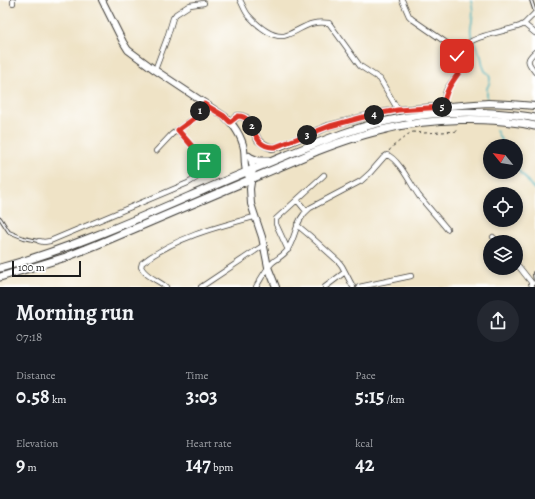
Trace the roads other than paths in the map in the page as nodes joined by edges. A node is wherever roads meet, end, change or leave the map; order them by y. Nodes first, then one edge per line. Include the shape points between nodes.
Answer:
1 (102, 0) edge
2 (240, 0) edge
3 (402, 0) edge
4 (531, 0) edge
5 (204, 4) dead end
6 (535, 12) edge
7 (524, 24) junction
8 (535, 33) edge
9 (535, 52) edge
10 (156, 70) junction
11 (460, 71) junction
12 (535, 72) edge
13 (204, 104) junction
14 (535, 106) edge
15 (443, 107) junction
16 (398, 110) junction
17 (535, 118) edge
18 (230, 122) junction
19 (535, 126) edge
20 (178, 130) junction
21 (244, 148) junction
22 (156, 151) dead end
23 (283, 157) junction
24 (251, 158) junction
25 (249, 170) junction
26 (324, 175) dead end
27 (251, 180) junction
28 (297, 200) junction
29 (306, 211) junction
30 (254, 217) junction
31 (0, 218) edge
32 (297, 226) junction
33 (447, 229) dead end
34 (39, 241) joint
35 (264, 245) junction
36 (288, 250) junction
37 (0, 268) edge
38 (268, 268) junction
39 (345, 272) junction
40 (523, 272) edge
41 (534, 273) dead end
42 (411, 276) dead end
43 (0, 277) edge
44 (166, 287) edge
45 (201, 287) edge
46 (256, 287) edge
47 (276, 287) edge
48 (325, 287) edge
49 (353, 287) edge
50 (359, 287) edge
51 (532, 287) edge

1 - 10 street via 128,50
2 - 16 street via 249,16 262,28 275,35 287,35 310,24 328,23 360,66 380,80
3 - 11 street via 412,19 451,46 457,56
4 - 6 lane
5 - 10 street via 190,5 173,18
6 - 7 street
7 - 8 street
7 - 11 street via 467,43
9 - 12 street via 528,60
10 - 13 street
11 - 15 street via 445,95
13 - 18 street
13 - 20 street via 195,118
14 - 15 street via 488,103
15 - 16 street
16 - 18 street via 330,126 275,147 260,143 246,118 238,116
17 - 23 main road via 478,112 450,112 400,118 372,124
18 - 21 street
19 - 27 main road via 477,120 401,126 347,140
20 - 22 street
20 - 34 street via 204,161 205,166 200,176 50,241
21 - 24 street
21 - 25 street
23 - 24 main road via 263,161
23 - 25 main road
24 - 25 street
25 - 27 street
25 - 37 main road via 99,235
26 - 28 street
27 - 30 street via 250,197
27 - 43 main road via 96,245
28 - 29 street
28 - 36 street via 278,216 276,222
29 - 32 street
29 - 33 street via 361,181 387,155 399,165 419,196
30 - 35 street
30 - 44 street via 176,242 142,263 143,270
31 - 34 lane via 12,234
32 - 36 street
32 - 39 street via 312,237
35 - 38 street
35 - 45 street
36 - 38 street
38 - 46 street
38 - 47 street
39 - 48 street
39 - 49 street
40 - 51 street
41 - 51 lane via 535,281
42 - 50 street

